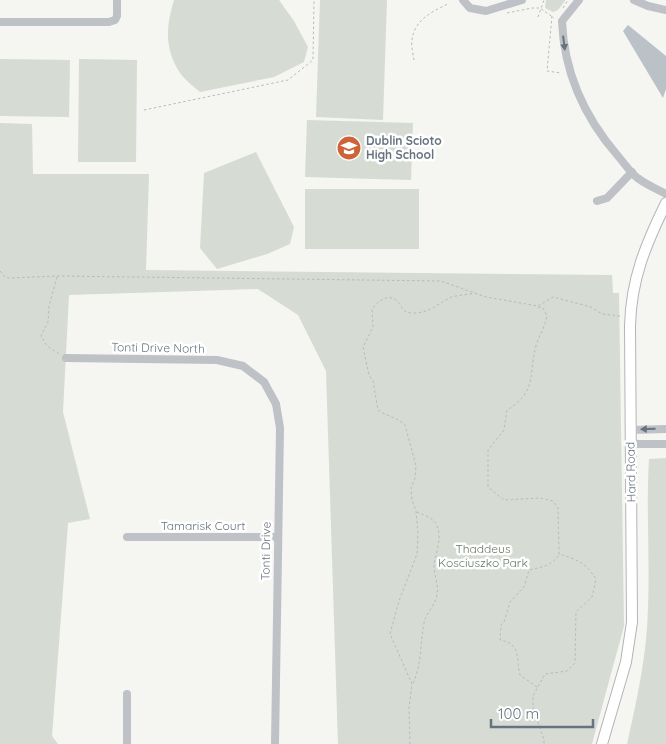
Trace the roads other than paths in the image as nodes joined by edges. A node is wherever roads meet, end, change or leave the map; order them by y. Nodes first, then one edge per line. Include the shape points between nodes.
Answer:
1 (117, 0) edge
2 (463, 0) edge
3 (522, 0) edge
4 (579, 0) edge
5 (634, 0) edge
6 (666, 10) edge
7 (0, 22) edge
8 (632, 172) junction
9 (666, 194) edge
10 (597, 201) dead end
11 (666, 203) edge
12 (66, 358) road end
13 (248, 370) joint
14 (666, 429) edge
15 (631, 430) junction
16 (631, 444) junction
17 (666, 444) edge
18 (127, 537) dead end
19 (278, 537) junction
20 (127, 694) dead end
21 (127, 744) edge
22 (275, 744) edge
23 (602, 744) edge

1 - 7 street via 117,16 109,22
2 - 3 street via 470,8 486,11
4 -> 8 street via 562,21 564,51 570,73 602,138
5 - 6 street
8 - 9 street
8 - 10 street via 607,198
11 - 15 main road, Hard Road via 641,260 631,297
12 - 13 street, Tonti Drive North via 218,360
13 - 19 street, Tonti Drive via 264,382 276,404 280,428
14 -> 15 street
15 - 16 main road, Hard Road
16 - 17 street
16 - 23 main road, Hard Road via 632,622 626,662
18 - 19 street, Tamarisk Court
19 - 22 street, Tonti Drive
20 - 21 street

